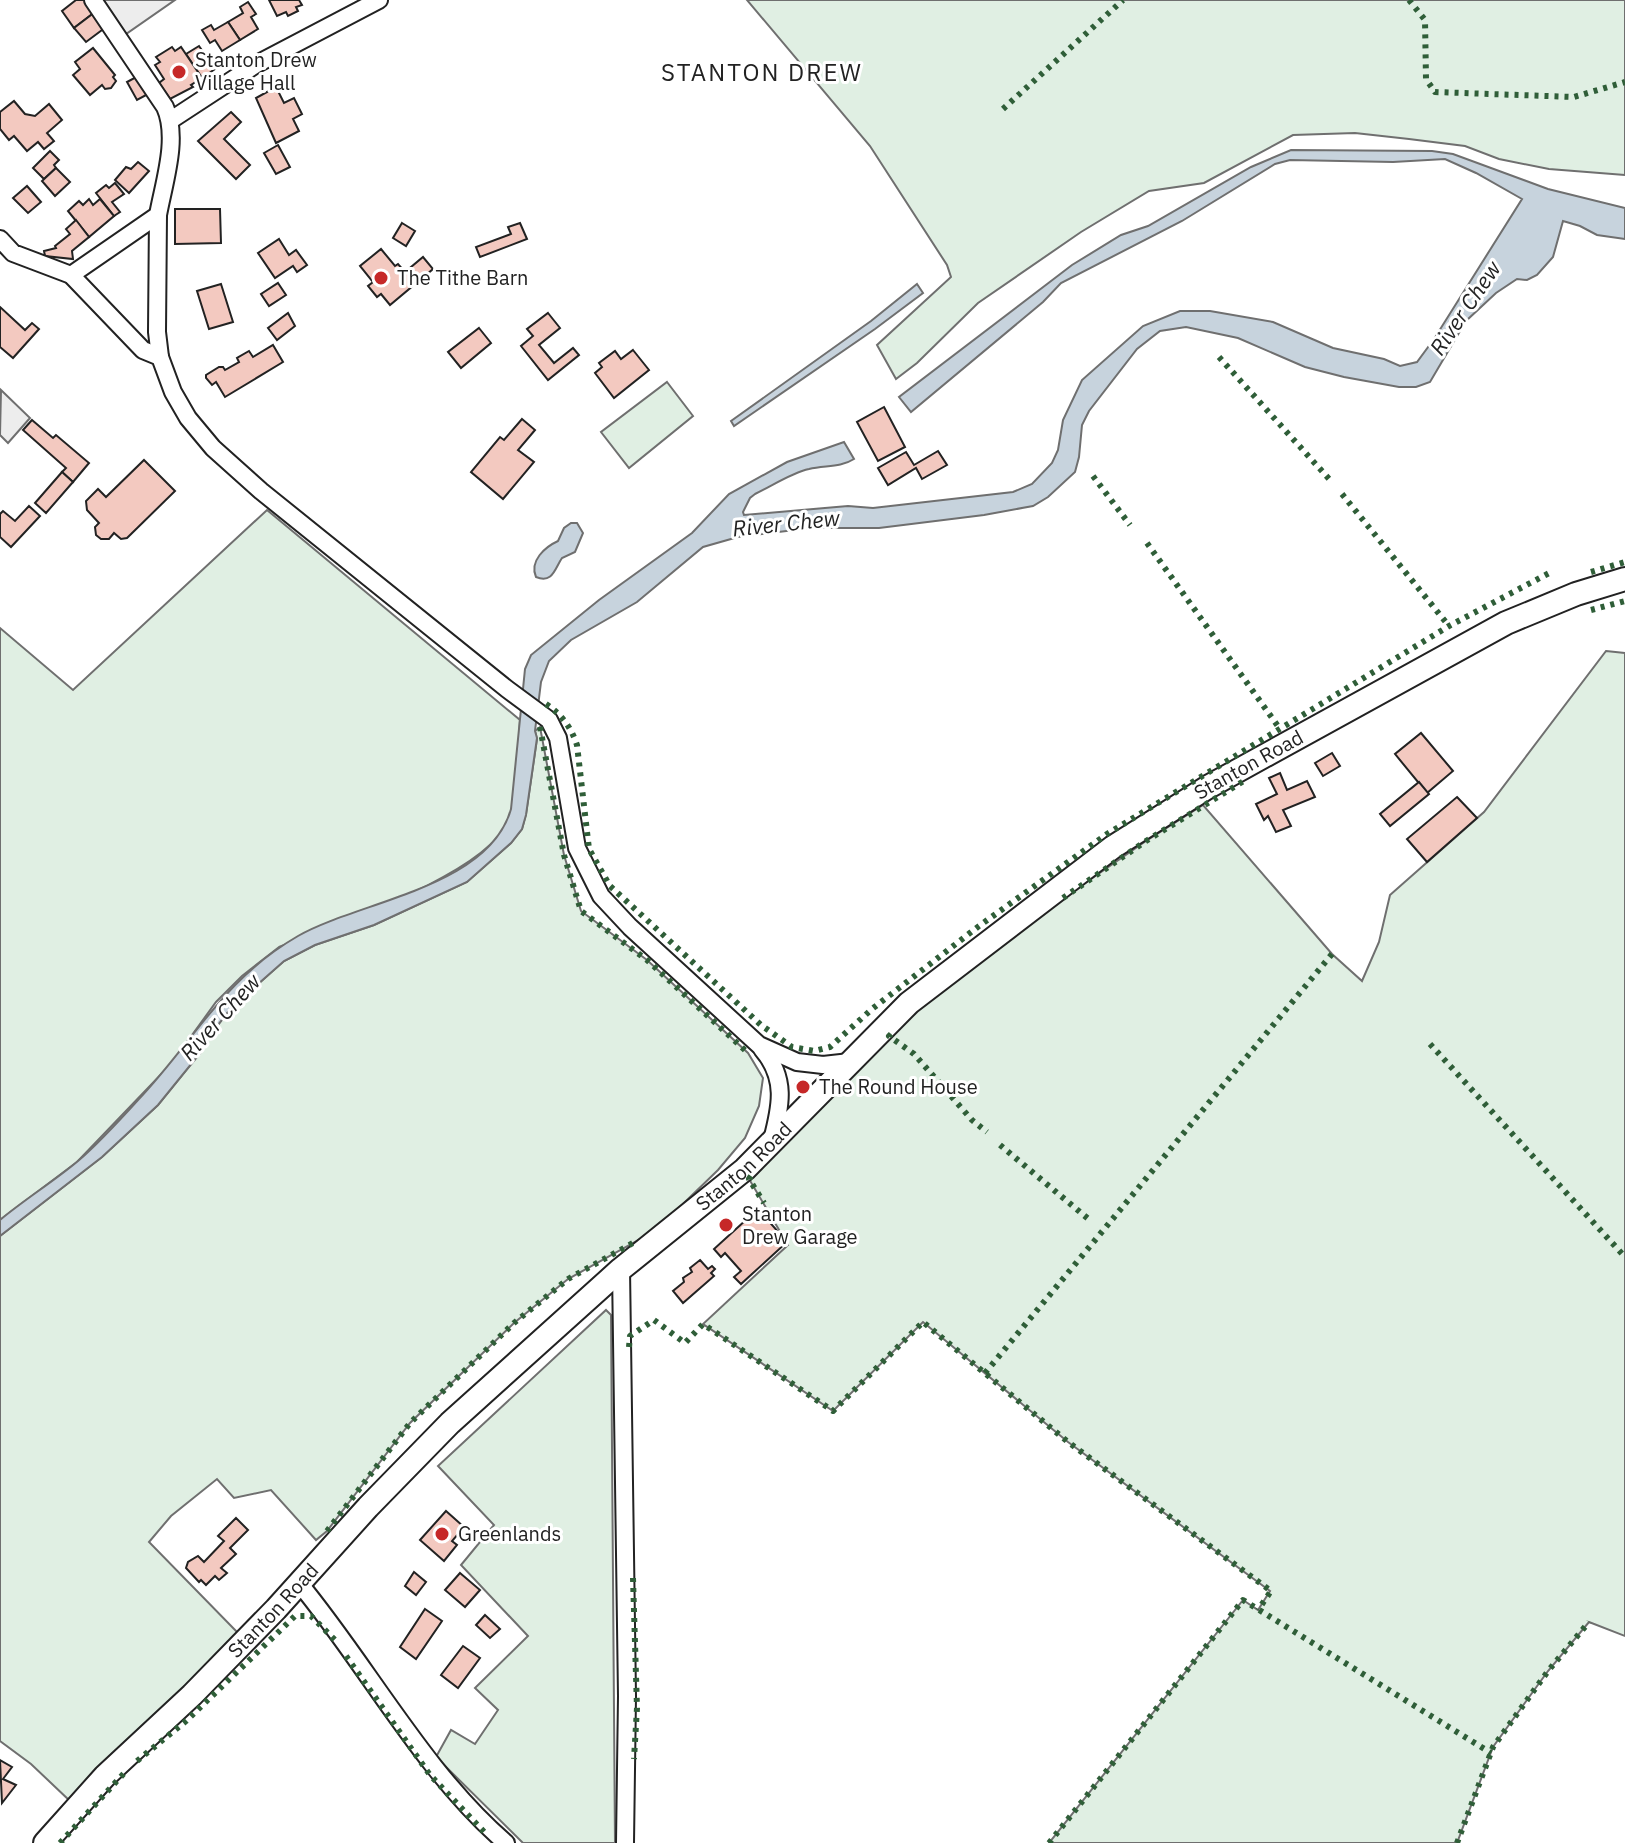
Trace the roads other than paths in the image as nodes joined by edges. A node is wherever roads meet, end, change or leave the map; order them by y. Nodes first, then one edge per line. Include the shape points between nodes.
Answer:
1 (93, 0) edge
2 (379, 0) edge
3 (171, 120) junction
4 (158, 215) junction
5 (0, 239) edge
6 (7, 256) edge
7 (71, 275) junction
8 (160, 357) junction
9 (1625, 579) edge
10 (759, 1045) junction
11 (850, 1062) junction
12 (772, 1142) junction
13 (621, 1269) junction
14 (299, 1583) junction
15 (45, 1843) edge
16 (506, 1843) edge
17 (625, 1843) edge

1 - 3 street
2 - 3 street via 255,65
3 - 4 street
4 - 7 street
4 - 8 street
5 - 6 street
6 - 7 street
7 - 8 street via 143,350
8 - 10 street via 188,418 213,448 549,720 558,738 577,848 601,896
9 - 11 main road, Stanton Road via 1506,623 1184,802 1113,847 977,950 909,1003
10 - 11 street via 797,1062
10 - 12 street via 775,1064 779,1083
11 - 12 main road, Stanton Road
12 - 13 main road, Stanton Road
13 - 14 main road, Stanton Road via 450,1423
13 - 17 street
14 - 15 main road, Stanton Road
14 - 16 street via 441,1775

